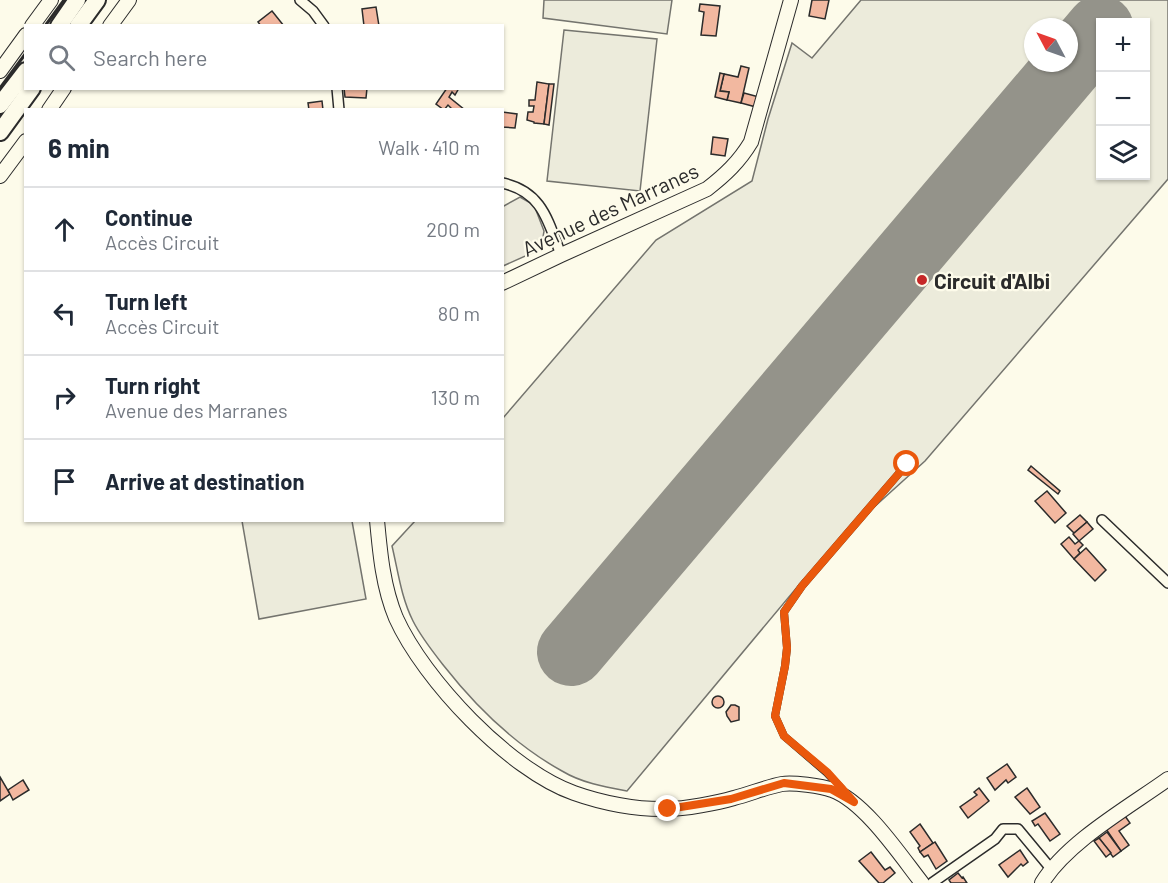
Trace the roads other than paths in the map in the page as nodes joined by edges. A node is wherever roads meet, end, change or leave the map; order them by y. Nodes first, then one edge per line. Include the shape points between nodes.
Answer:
1 (51, 0) edge
2 (78, 0) edge
3 (97, 0) edge
4 (129, 0) edge
5 (300, 0) edge
6 (791, 0) edge
7 (33, 24) edge
8 (60, 24) edge
9 (79, 24) edge
10 (111, 24) edge
11 (323, 24) edge
12 (24, 38) edge
13 (0, 71) edge
14 (24, 74) edge
15 (31, 90) edge
16 (63, 90) edge
17 (337, 90) edge
18 (0, 105) edge
19 (50, 108) edge
20 (339, 108) edge
21 (0, 132) edge
22 (24, 144) edge
23 (0, 176) edge
24 (504, 183) edge
25 (561, 255) junction
26 (504, 282) edge
27 (907, 464) dead end
28 (1102, 520) dead end
29 (377, 522) edge
30 (1168, 583) edge
31 (1168, 779) edge
32 (854, 802) junction
33 (1052, 870) junction
34 (922, 883) edge
35 (932, 883) edge
36 (1042, 883) edge

1 - 7 street
2 - 8 highway
3 - 9 highway
4 - 10 street
5 - 11 street
6 - 25 street, Avenue des Marranes via 751,142 740,160 707,189
12 - 13 street
14 - 18 highway
15 - 21 highway
16 - 19 street
17 - 20 street
22 - 23 street
24 - 25 street via 517,186 536,203
25 - 26 street, Avenue des Marranes
27 - 32 lane via 784,612 787,648 775,716 784,736 827,772
28 - 30 street
29 - 32 street via 381,565 390,597 417,656 492,740 534,773 573,793 634,807 668,809 731,799 784,783 831,789
31 - 33 street via 1081,841
32 - 34 street
33 - 35 street via 1018,829 1003,829 995,839
33 - 36 street

